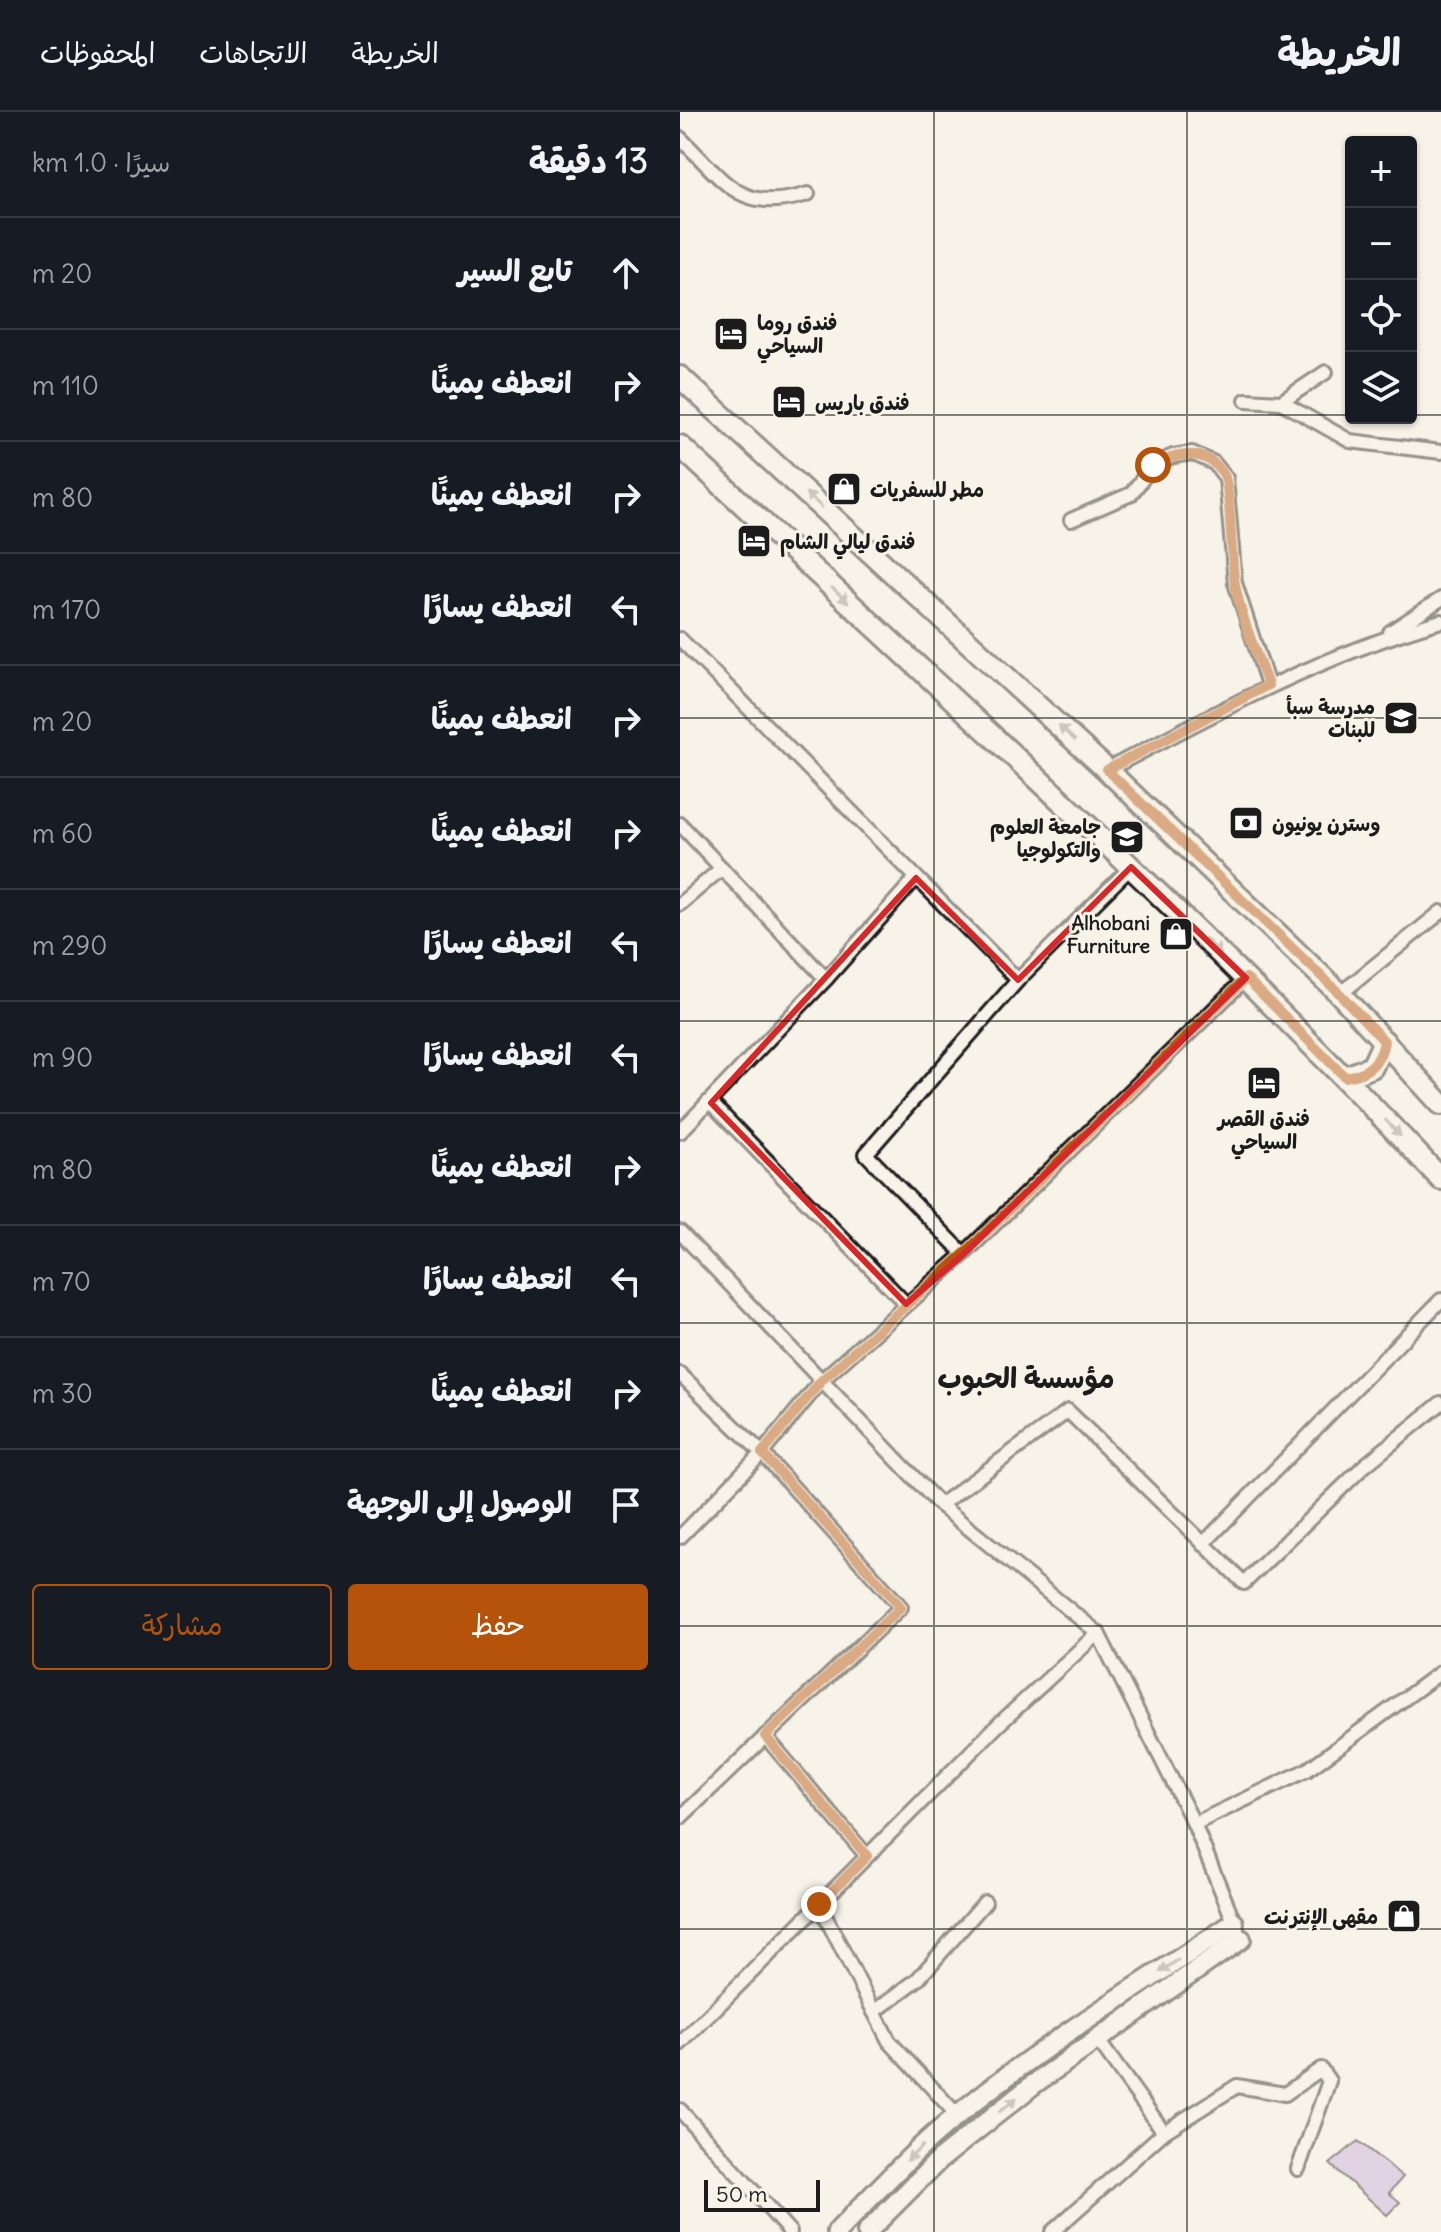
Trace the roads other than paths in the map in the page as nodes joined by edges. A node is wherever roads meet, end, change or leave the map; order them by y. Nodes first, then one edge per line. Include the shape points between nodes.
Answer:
1 (680, 138) edge
2 (808, 194) dead end
3 (1326, 372) dead end
4 (680, 377) edge
5 (1246, 400) dead end
6 (1281, 402) junction
7 (680, 446) edge
8 (1441, 452) edge
9 (1071, 520) dead end
10 (1441, 599) edge
11 (1441, 621) edge
12 (680, 639) edge
13 (1381, 639) junction
14 (1268, 685) junction
15 (1107, 770) junction
16 (680, 824) edge
17 (1131, 867) junction
18 (722, 868) junction
19 (916, 878) junction
20 (680, 904) edge
21 (1441, 912) edge
22 (1246, 978) junction
23 (826, 979) junction
24 (1018, 980) junction
25 (1340, 994) junction
26 (1384, 1041) junction
27 (1345, 1077) junction
28 (711, 1103) junction
29 (1441, 1104) edge
30 (680, 1132) edge
31 (1441, 1179) edge
32 (680, 1232) edge
33 (964, 1254) junction
34 (1441, 1300) edge
35 (906, 1304) junction
36 (680, 1374) edge
37 (822, 1380) junction
38 (1441, 1403) edge
39 (762, 1453) junction
40 (940, 1505) junction
41 (680, 1537) edge
42 (1203, 1544) junction
43 (1098, 1633) junction
44 (1441, 1672) edge
45 (765, 1736) junction
46 (680, 1818) edge
47 (1194, 1824) junction
48 (867, 1856) junction
49 (985, 1902) dead end
50 (819, 1904) junction
51 (1238, 1931) junction
52 (874, 2012) junction
53 (1097, 2039) junction
54 (680, 2044) edge
55 (680, 2110) edge
56 (958, 2116) junction
57 (1164, 2132) junction
58 (1298, 2169) dead end
59 (790, 2232) edge
60 (837, 2232) edge
61 (867, 2232) edge
62 (1052, 2232) edge

1 - 2 street via 742,197 783,201
3 - 6 street
15 -> 4 main road
5 - 6 street
6 - 8 street via 1350,441
7 -> 17 main road
9 - 14 street via 1131,494 1153,465 1173,456 1192,453 1214,463 1226,478 1235,583
10 - 13 street
11 - 13 street
12 - 19 street
13 - 14 street
14 - 15 street
15 - 25 main road
16 - 18 street
17 -> 22 main road
17 - 24 street
18 - 20 street
18 - 23 street
19 - 23 street
19 - 24 street
21 - 25 street
22 - 27 main road
22 - 33 street
23 - 28 street
24 - 33 street via 866,1154
25 - 26 main road
26 - 27 main road via 1372,1067
26 - 29 main road
27 -> 31 main road
28 - 30 street
28 - 35 street
32 - 37 street
33 - 35 street
34 - 42 street
35 - 37 street
36 - 39 street
37 - 39 street
37 - 40 street
38 - 42 street via 1363,1467 1244,1583
39 - 41 street
39 - 45 street via 901,1607
40 - 42 street via 1068,1411
40 - 43 street
43 - 47 street
43 - 48 street
44 - 47 street via 1307,1770
45 - 46 street
45 - 48 street
47 - 51 street
48 - 50 street
49 - 52 street via 918,1979
50 - 52 street
50 - 54 street
51 - 53 main road
51 -> 56 main road via 1030,2061
52 - 56 street via 889,2041
53 - 57 street
61 -> 53 main road via 939,2160
55 - 59 street
56 -> 60 main road
57 - 58 street via 1237,2086 1285,2094 1321,2069 1329,2081
57 - 62 street

